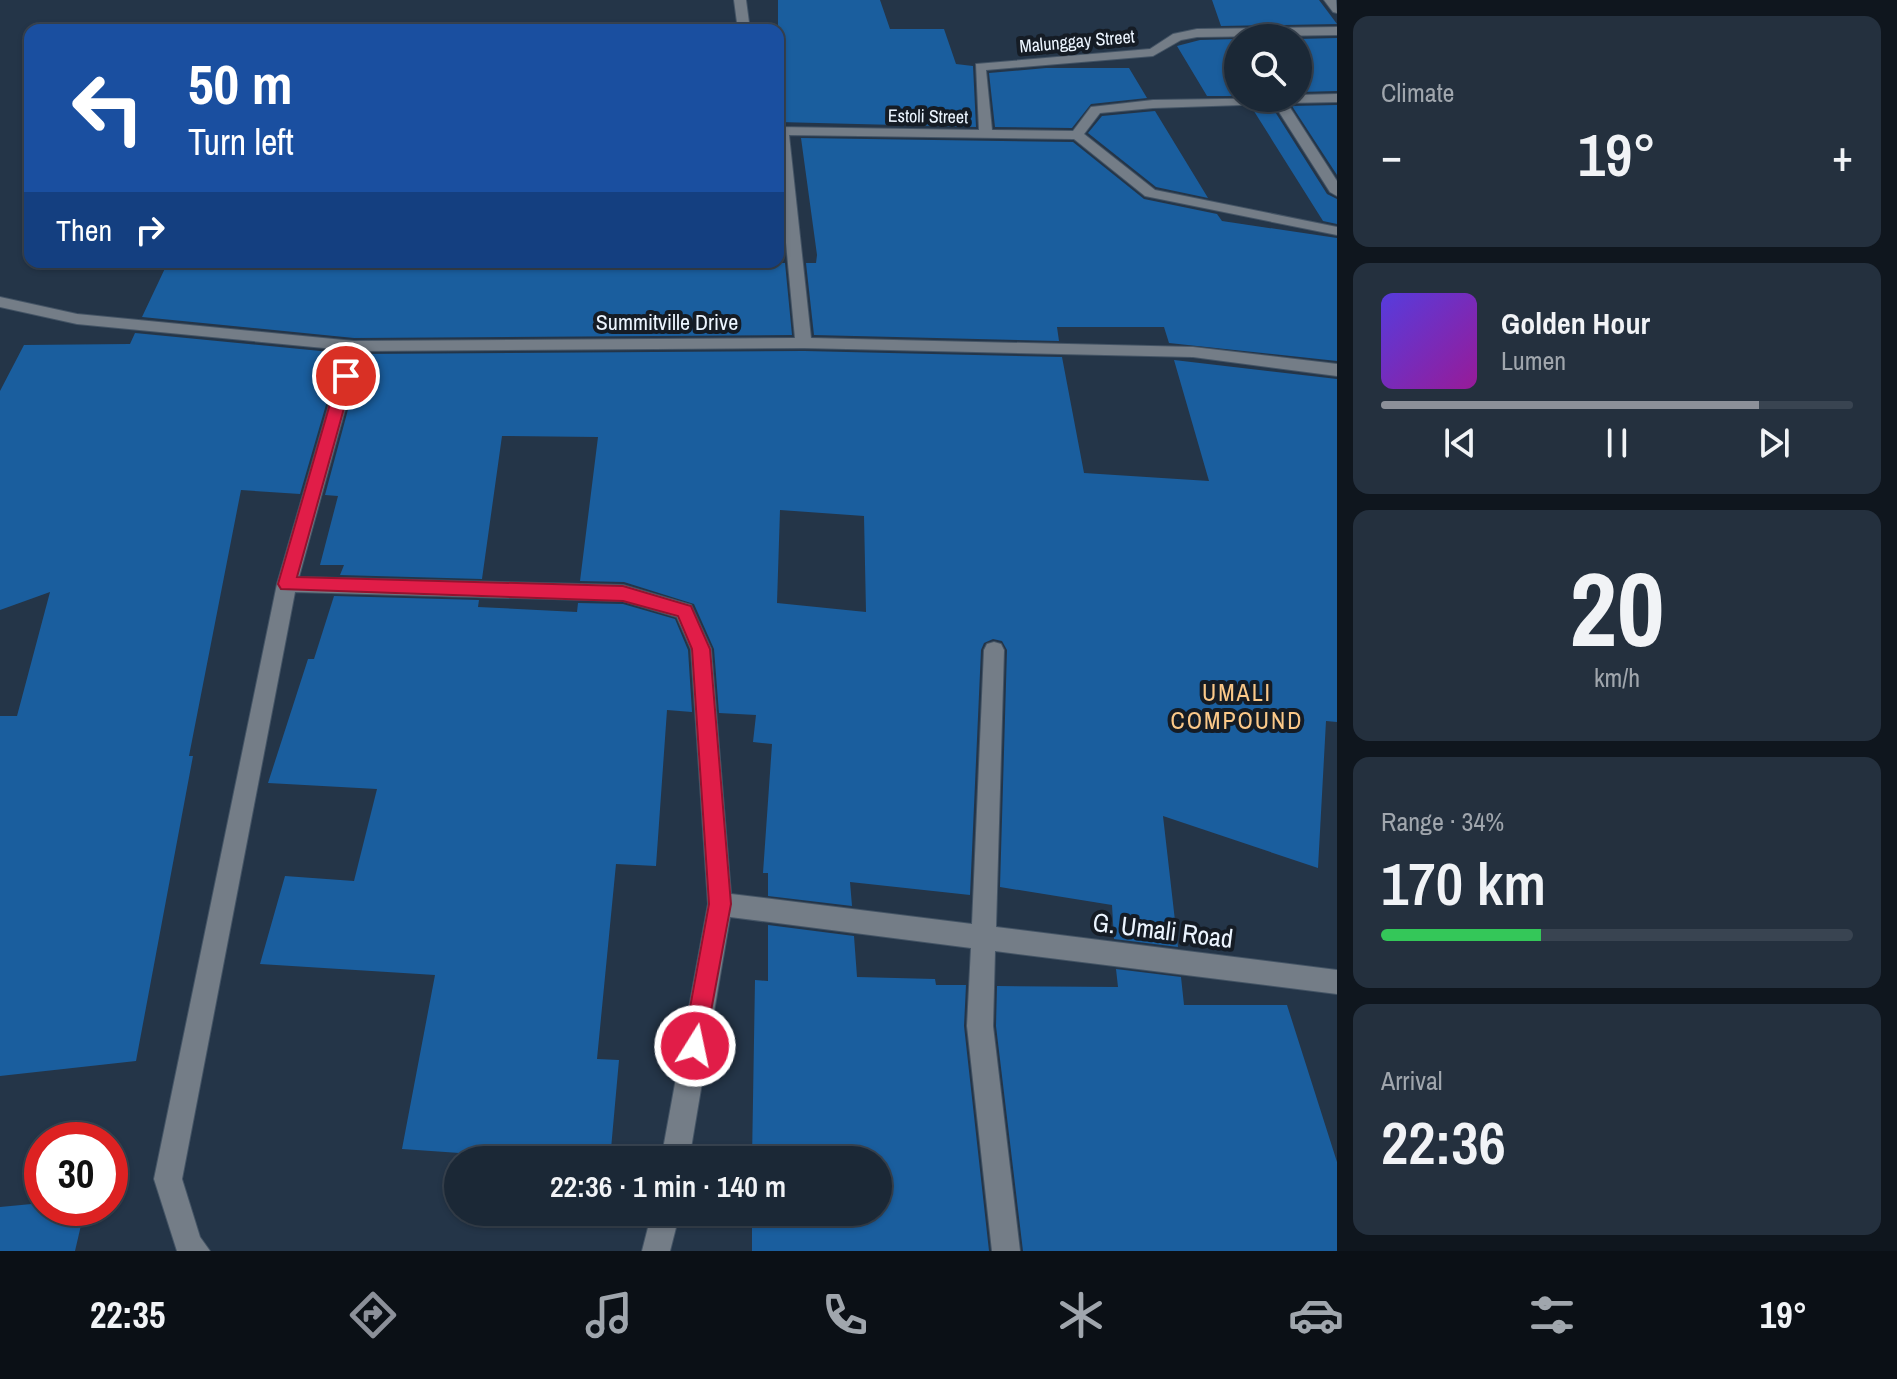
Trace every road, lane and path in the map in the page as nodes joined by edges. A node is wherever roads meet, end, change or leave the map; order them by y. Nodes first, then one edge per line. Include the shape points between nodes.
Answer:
1 (740, 0) edge
2 (1330, 0) edge
3 (1337, 10) edge
4 (743, 24) edge
5 (1337, 31) edge
6 (1337, 98) edge
7 (1312, 99) edge
8 (1224, 102) edge
9 (1286, 112) edge
10 (784, 131) edge
11 (986, 135) junction
12 (1077, 135) junction
13 (784, 166) edge
14 (1337, 192) edge
15 (1337, 231) edge
16 (0, 302) edge
17 (804, 343) junction
18 (354, 346) junction
19 (1337, 370) edge
20 (287, 584) junction
21 (994, 650) dead end
22 (720, 904) junction
23 (982, 937) junction
24 (1335, 988) edge
25 (677, 1146) edge
26 (662, 1226) edge
27 (196, 1251) edge
28 (656, 1251) edge
29 (1006, 1251) edge

1 - 4 street
2 - 3 street
5 - 11 street, Malunggay Street via 1197,33 1177,37 1153,52 980,67
6 - 7 street
8 - 12 street via 1096,110
9 - 14 street
10 - 11 street, Estoli Street
11 - 12 street, Estoli Street
12 - 15 street via 1150,193
13 - 17 street
16 - 18 street, Summitville Drive via 77,319
17 - 18 street, Summitville Drive
17 - 19 street, Summitville Drive via 1193,352
18 - 20 street
20 - 22 street via 623,593 684,611 701,649
20 - 27 street via 168,1179 189,1246
21 - 23 street
22 - 23 street, G. Umali Road
22 - 25 street
23 - 24 street, G. Umali Road
23 - 29 street via 980,1026
26 - 28 street

